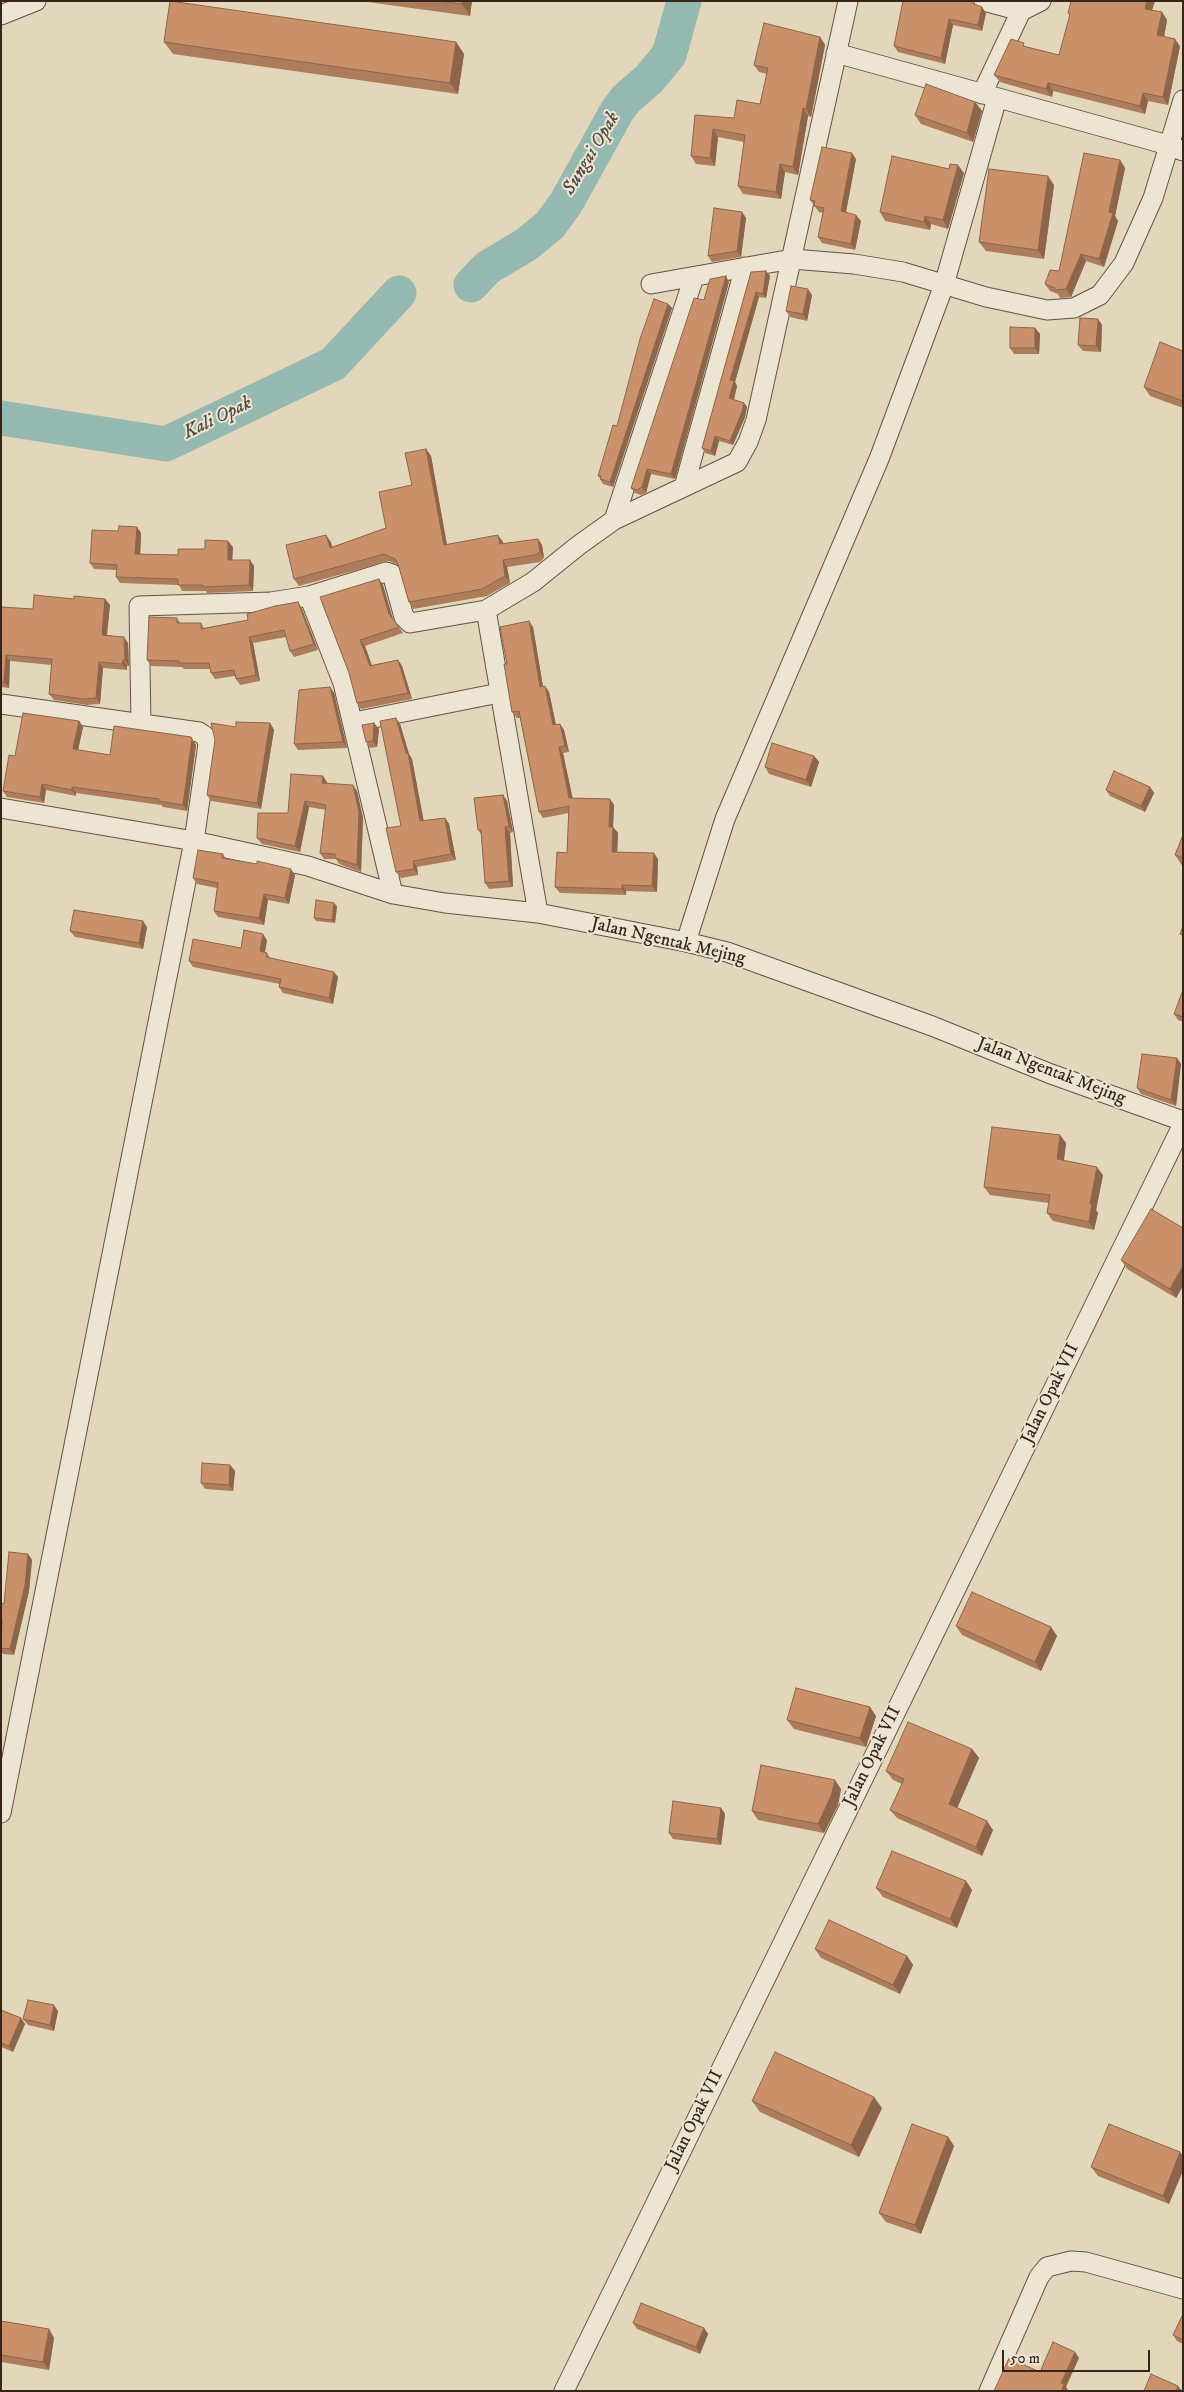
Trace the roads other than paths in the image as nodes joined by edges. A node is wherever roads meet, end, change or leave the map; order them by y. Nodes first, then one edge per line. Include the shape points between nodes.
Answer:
1 (36, 1) edge
2 (848, 1) edge
3 (984, 1) edge
4 (1040, 1) edge
5 (1021, 11) junction
6 (1, 15) edge
7 (836, 53) junction
8 (990, 96) junction
9 (1183, 100) edge
10 (1176, 148) edge
11 (792, 259) junction
12 (745, 268) junction
13 (694, 277) junction
14 (651, 284) dead end
15 (944, 285) junction
16 (684, 487) junction
17 (614, 520) junction
18 (309, 596) junction
19 (486, 610) junction
20 (500, 694) junction
21 (1, 704) edge
22 (354, 722) junction
23 (141, 724) junction
24 (1, 808) edge
25 (194, 841) junction
26 (393, 894) junction
27 (538, 913) junction
28 (686, 942) junction
29 (1183, 1123) edge
30 (1, 1814) edge
31 (1183, 2289) edge
32 (564, 2391) edge
33 (990, 2391) edge

1 - 6 street
2 - 7 street
3 - 5 street
4 - 5 street
5 - 8 street
7 - 8 street
7 - 11 street
8 - 10 street
8 - 15 street
9 - 10 street
10 - 15 street via 1124,263 1100,296 1074,308 1047,310
11 - 12 street
11 - 15 street via 903,272
11 - 16 street via 756,420 748,442 737,462
12 - 13 street
12 - 16 street
13 - 14 street
13 - 17 street
15 - 28 street via 878,459 725,819
16 - 17 street
17 - 19 street via 533,582
18 - 19 street via 386,572 392,574 404,617 410,623
18 - 22 street via 343,683
18 - 23 street via 271,602 139,606
19 - 20 street
20 - 22 street
20 - 27 street
21 - 23 street
22 - 26 street
23 - 25 street via 199,732 207,740
24 - 25 street, Jalan Ngentak Mejing
25 - 26 street, Jalan Ngentak Mejing via 308,866
25 - 30 street
26 - 27 street, Jalan Ngentak Mejing
27 - 28 street, Jalan Ngentak Mejing
28 - 29 street, Jalan Ngentak Mejing via 727,952 808,980
29 - 32 street, Jalan Opak VII
31 - 33 street via 1086,2262 1071,2261 1047,2267 1039,2277

